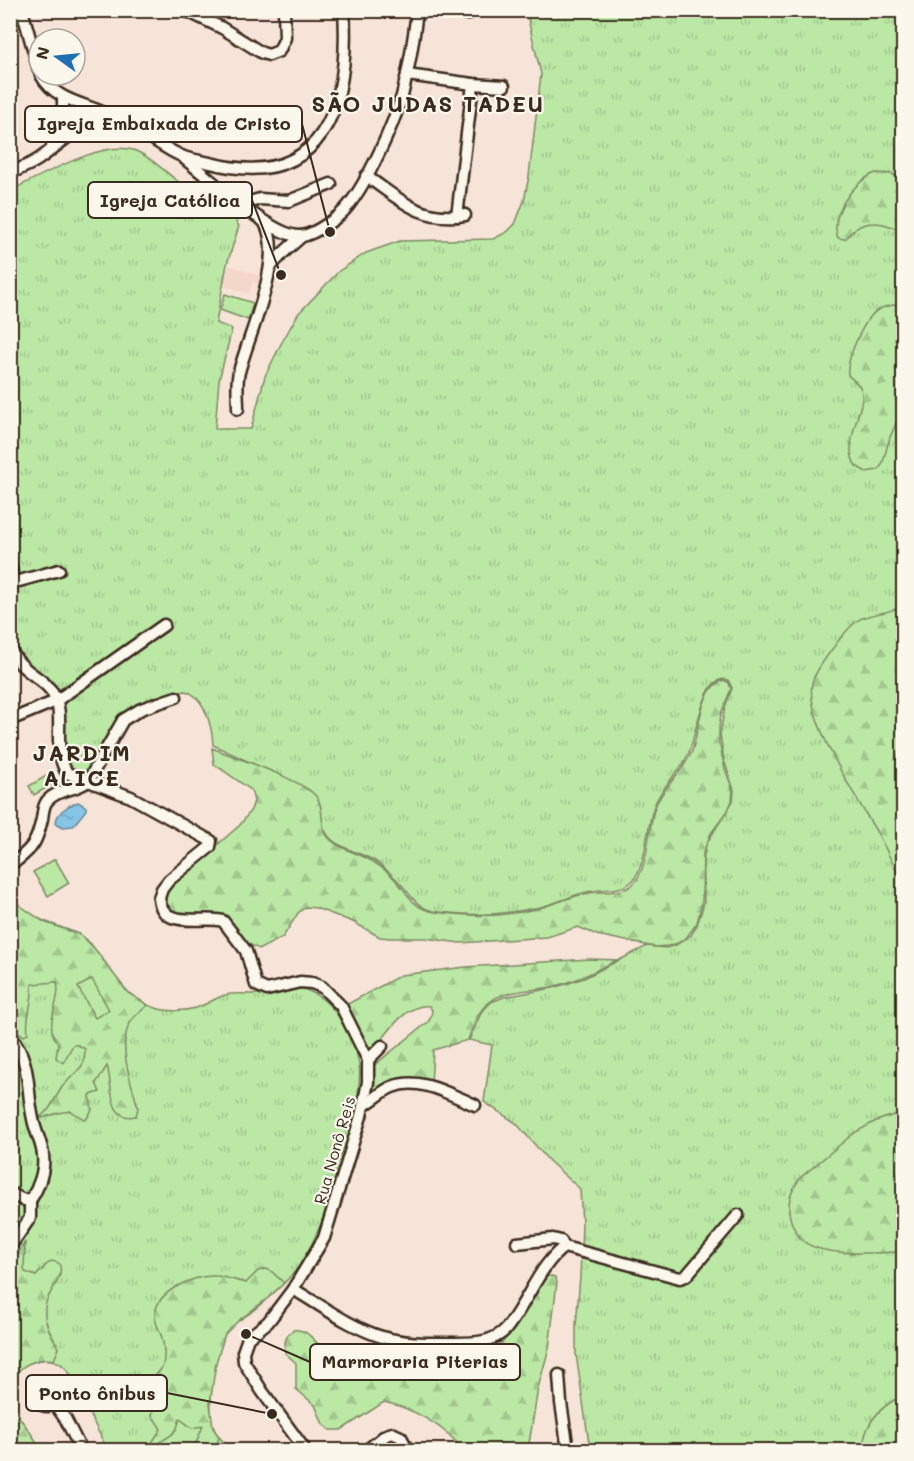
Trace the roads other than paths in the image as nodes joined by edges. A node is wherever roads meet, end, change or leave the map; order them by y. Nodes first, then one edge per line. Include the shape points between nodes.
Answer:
1 (22, 10) edge
2 (185, 10) edge
3 (284, 10) edge
4 (344, 10) edge
5 (417, 10) edge
6 (451, 10) edge
7 (468, 14) dead end
8 (209, 16) edge
9 (27, 28) edge
10 (406, 75) junction
11 (473, 84) junction
12 (504, 86) dead end
13 (50, 87) edge
14 (63, 98) junction
15 (80, 104) junction
16 (63, 121) junction
17 (122, 122) junction
18 (85, 127) junction
19 (71, 135) junction
20 (48, 151) junction
21 (183, 157) junction
22 (10, 173) edge
23 (366, 176) junction
24 (331, 184) dead end
25 (243, 204) junction
26 (265, 223) junction
27 (302, 236) junction
28 (271, 266) junction
29 (238, 409) dead end
30 (10, 564) edge
31 (59, 570) dead end
32 (12, 583) junction
33 (10, 598) edge
34 (164, 625) dead end
35 (10, 647) edge
36 (176, 697) dead end
37 (56, 701) junction
38 (10, 720) edge
39 (88, 781) junction
40 (16, 861) dead end
41 (10, 1035) edge
42 (382, 1046) dead end
43 (368, 1060) junction
44 (364, 1105) junction
45 (475, 1105) dead end
46 (10, 1193) edge
47 (30, 1200) junction
48 (738, 1215) dead end
49 (517, 1243) dead end
50 (10, 1247) edge
51 (564, 1247) junction
52 (293, 1289) junction
53 (559, 1375) dead end
54 (54, 1403) dead end
55 (81, 1450) edge
56 (305, 1450) edge
57 (367, 1450) edge
58 (408, 1450) edge
59 (568, 1450) edge

1 - 9 street
2 - 8 street
3 - 8 street via 285,38 275,54 262,53
4 - 21 street via 344,66 338,96 329,120 310,149 285,164 263,169 221,166
5 - 10 street
6 - 7 street
10 - 11 street
10 - 23 street via 398,107
11 - 12 street
11 - 23 street via 461,215 433,216 420,212
13 - 14 street
14 - 15 street
14 - 16 street
15 - 17 street
15 - 18 street
16 - 19 street
16 - 20 street
17 - 18 street
17 - 21 street
18 - 19 street
19 - 20 street
20 - 22 street
21 - 25 street
23 - 27 street via 343,212
24 - 25 street via 289,201 260,199
25 - 26 street
26 - 27 street
26 - 28 street
27 - 28 street
28 - 29 street via 238,375
30 - 32 street
31 - 32 street
32 - 33 street
34 - 37 street
35 - 37 street via 18,663 51,691
36 - 39 street via 123,720
37 - 38 street
37 - 39 street via 63,766 69,774
39 - 40 street via 81,787 56,793 45,804 37,839
39 - 43 street, Rua Nonô Reis via 130,797 209,839 211,846 164,886 159,898 164,910 177,919 223,921 246,951 254,982 261,989 300,982 322,987 341,1006
41 - 47 street via 26,1065 32,1115 43,1154 42,1176
42 - 43 street
43 - 44 street, Rua Nonô Reis
44 - 45 street via 390,1088 408,1083 435,1088
44 - 52 street, Rua Nonô Reis via 326,1232
46 - 47 street
47 - 50 street via 30,1218
48 - 51 street via 686,1276 680,1278
49 - 51 street via 554,1239
51 - 52 street via 552,1257 508,1326 487,1341 435,1343 384,1337 368,1332
52 - 56 street, Rua Nonô Reis via 268,1322 248,1338 243,1355 262,1391
53 - 59 street
54 - 55 street
57 - 58 street via 392,1432 401,1437

